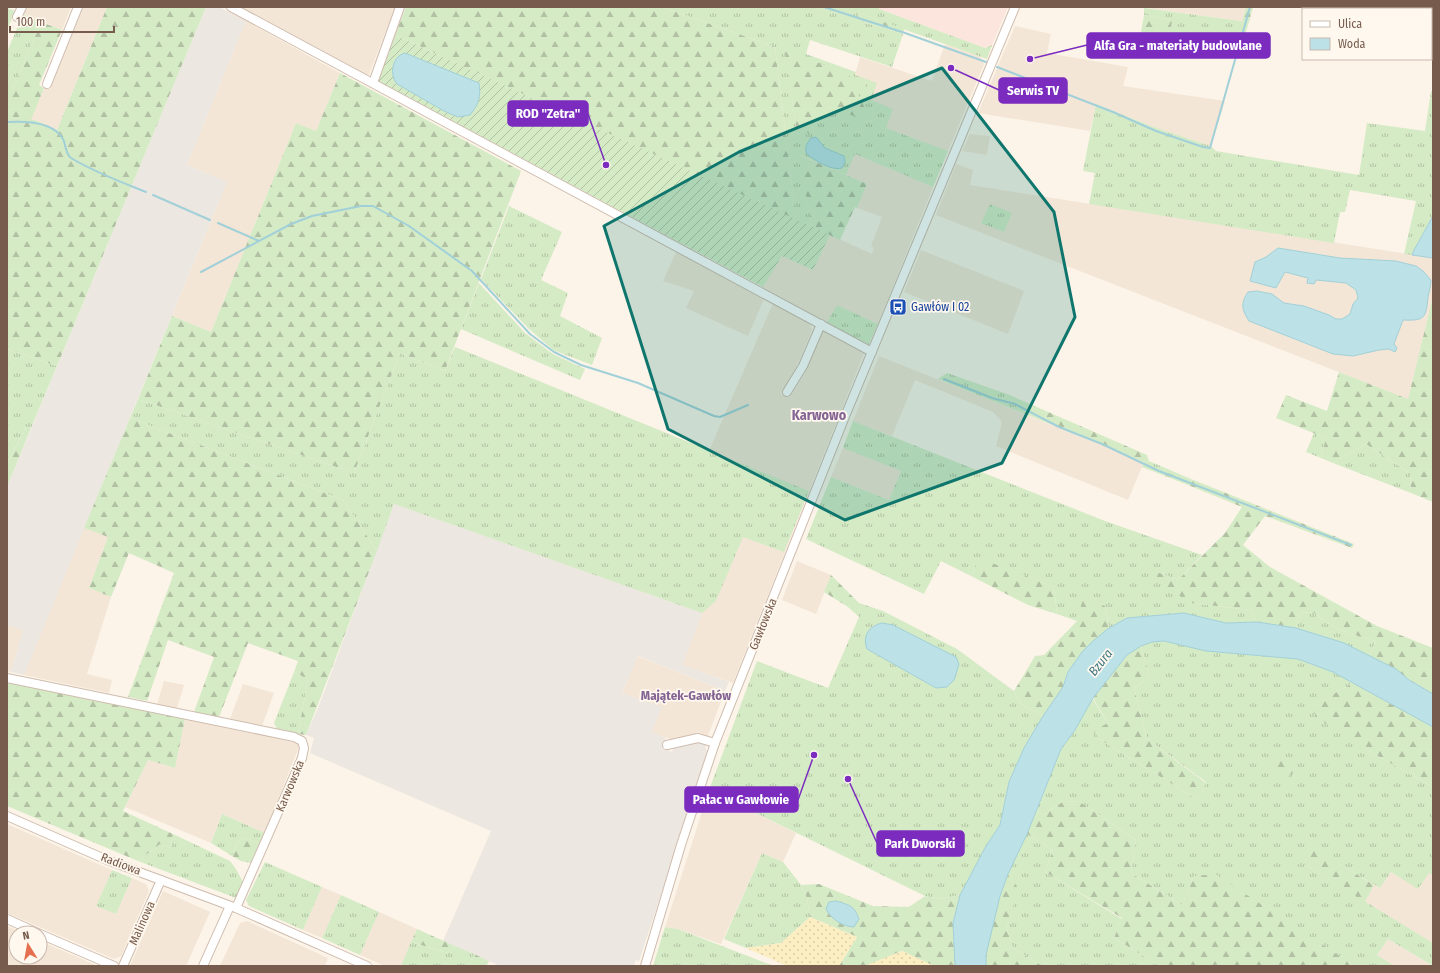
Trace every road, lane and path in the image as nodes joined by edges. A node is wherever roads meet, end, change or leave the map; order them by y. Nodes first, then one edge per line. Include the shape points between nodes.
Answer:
1 (22, 7) edge
2 (78, 7) edge
3 (231, 7) edge
4 (400, 7) edge
5 (1016, 7) edge
6 (17, 17) dead end
7 (373, 83) junction
8 (47, 84) dead end
9 (820, 324) junction
10 (872, 352) junction
11 (787, 392) dead end
12 (7, 678) edge
13 (715, 743) junction
14 (667, 744) dead end
15 (7, 816) edge
16 (161, 880) junction
17 (233, 907) junction
18 (7, 919) edge
19 (21, 925) edge
20 (48, 937) edge
21 (114, 966) edge
22 (123, 966) edge
23 (203, 966) edge
24 (368, 966) edge
25 (645, 966) edge

1 - 6 street
2 - 8 street
3 - 7 street
4 - 7 street
5 - 10 street, Gawłowska
7 - 9 street
9 - 10 street
9 - 11 street via 803,366
10 - 13 street, Gawłowska
12 - 17 street, Karwowska via 294,737 302,741 302,758
13 - 14 street via 698,738
13 - 25 street, Gawłowska via 681,844
15 - 16 street, Radiowa via 107,860
16 - 17 street, Radiowa
16 - 22 street, Malinowa
17 - 23 street
17 - 24 street
18 - 19 street
20 - 21 street

